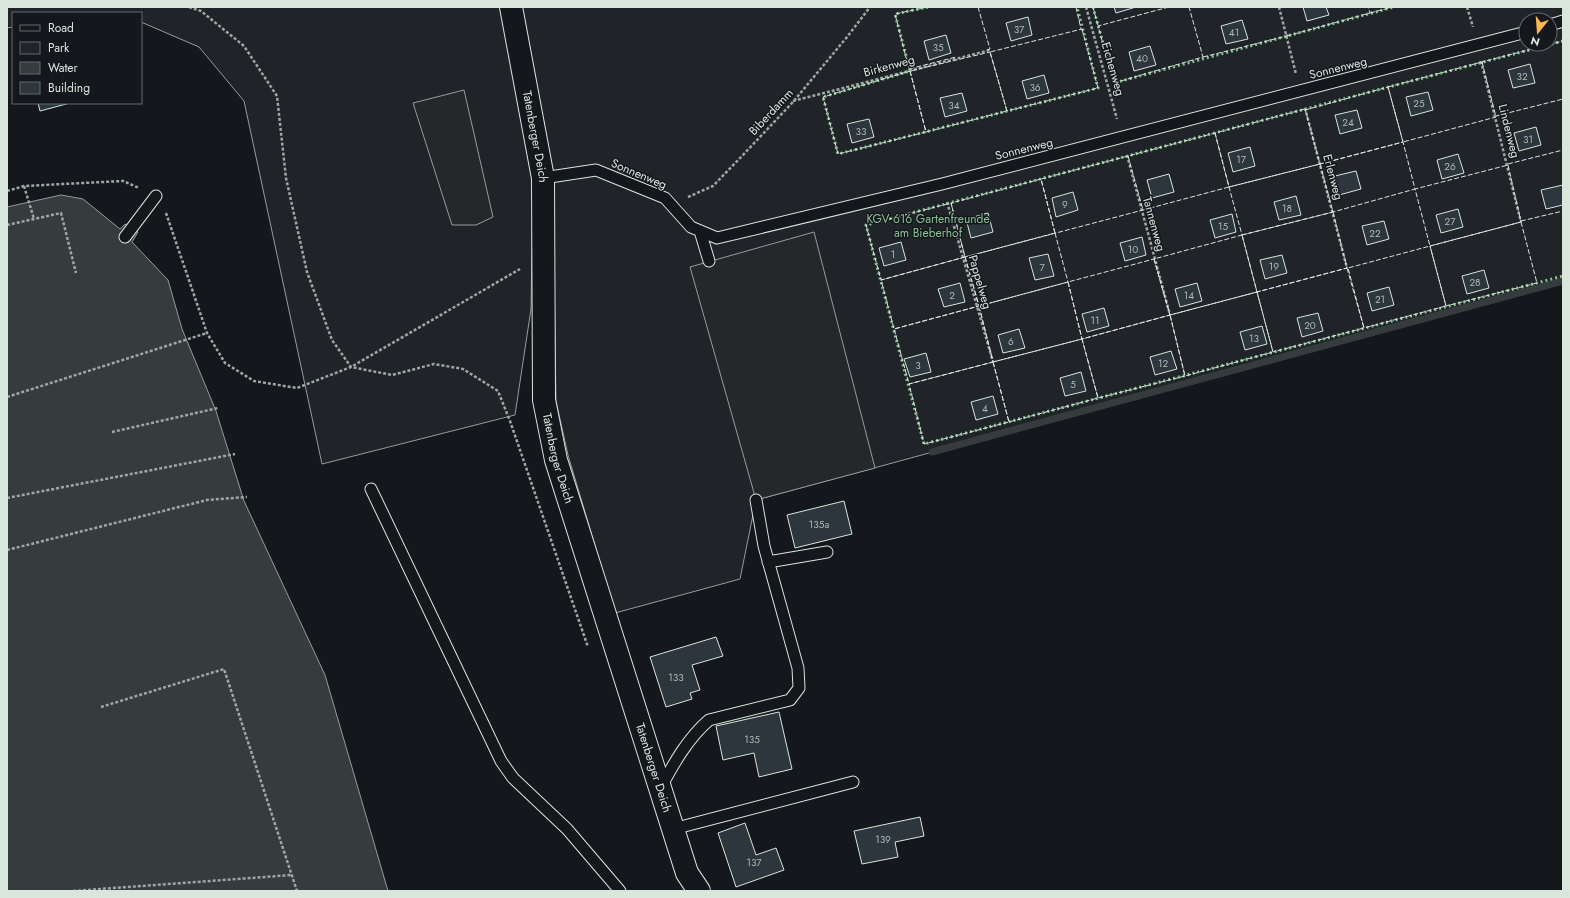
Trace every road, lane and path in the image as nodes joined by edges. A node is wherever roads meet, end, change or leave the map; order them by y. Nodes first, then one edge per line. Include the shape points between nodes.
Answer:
1 (189, 7) edge
2 (511, 7) edge
3 (870, 7) edge
4 (1086, 7) edge
5 (1279, 7) edge
6 (1518, 34) edge
7 (1478, 45) junction
8 (990, 50) dead end
9 (1300, 91) junction
10 (793, 102) junction
11 (1122, 137) junction
12 (542, 178) junction
13 (942, 184) junction
14 (24, 186) dead end
15 (156, 196) dead end
16 (665, 198) junction
17 (34, 219) junction
18 (1521, 222) dead end
19 (7, 225) edge
20 (700, 231) junction
21 (125, 237) dead end
22 (543, 255) junction
23 (709, 261) dead end
24 (1347, 268) dead end
25 (76, 273) dead end
26 (1170, 315) dead end
27 (207, 333) dead end
28 (993, 362) dead end
29 (225, 363) dead end
30 (351, 367) junction
31 (7, 397) edge
32 (218, 408) dead end
33 (112, 432) dead end
34 (235, 454) dead end
35 (371, 489) dead end
36 (247, 497) dead end
37 (7, 498) edge
38 (756, 500) dead end
39 (7, 550) edge
40 (827, 552) dead end
41 (768, 562) junction
42 (590, 653) dead end
43 (102, 707) dead end
44 (853, 782) dead end
45 (660, 788) junction
46 (673, 829) junction
47 (292, 875) junction
48 (74, 891) edge
49 (297, 891) edge
50 (620, 891) edge
51 (699, 891) edge

1 - 30 path via 200,11 244,46 277,96 286,178 307,272 332,340
2 - 12 street, Tatenberger Deich
3 - 10 path, Biberdamm
4 - 11 path, Eichenweg
5 - 9 path, Erlenweg
6 - 7 lane, Sonnenweg
7 - 9 lane, Sonnenweg
7 - 18 path, Lindenweg
8 - 10 path, Birkenweg
9 - 11 lane, Sonnenweg
9 - 24 path, Erlenweg
10 - 16 path, Biberdamm via 713,186 684,199
11 - 13 lane, Sonnenweg
11 - 26 path, Tannenweg
12 - 16 lane, Sonnenweg via 596,170
12 - 22 street, Tatenberger Deich
13 - 20 lane, Sonnenweg via 717,238
13 - 28 path, Pappelweg
14 - 17 path
15 - 21 lane
16 - 20 lane, Sonnenweg via 691,227
17 - 19 path
17 - 25 path via 61,214
20 - 23 lane
22 - 30 path
22 - 45 street, Tatenberger Deich via 544,400 556,460
27 - 31 path
29 - 30 path via 254,381 297,388
30 - 42 path via 392,375 434,364 441,365 463,369 498,391
32 - 33 path
34 - 37 path
35 - 50 lane via 501,761 513,778 567,829
36 - 39 path via 207,500
38 - 41 lane
40 - 41 lane
41 - 45 lane via 798,668 799,688 790,700 709,720 680,752
43 - 47 path via 224,669
44 - 46 lane
45 - 46 street, Tatenberger Deich
46 - 51 street, Tatenberger Deich via 687,873
47 - 48 path
47 - 49 path

